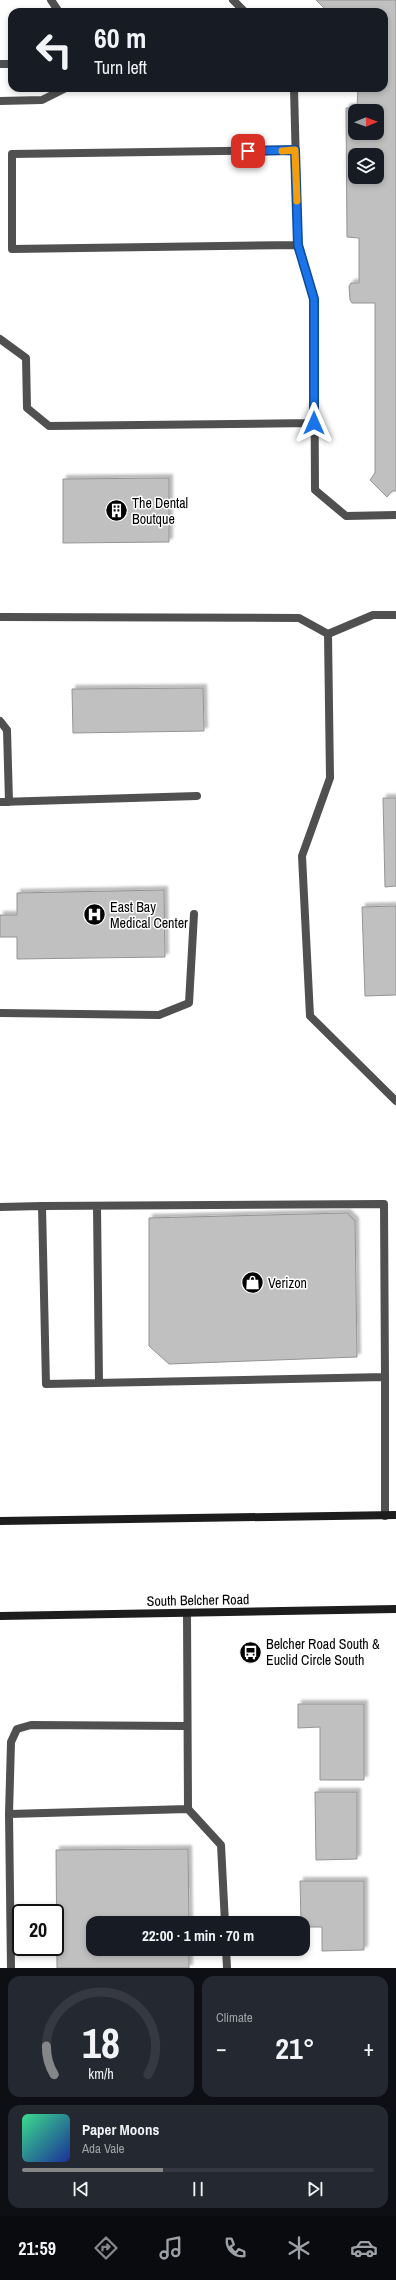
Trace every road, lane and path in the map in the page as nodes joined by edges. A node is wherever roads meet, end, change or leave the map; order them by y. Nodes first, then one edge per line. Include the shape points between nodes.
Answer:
1 (232, 0) edge
2 (241, 8) edge
3 (58, 92) edge
4 (294, 92) edge
5 (0, 100) edge
6 (295, 150) junction
7 (298, 245) junction
8 (0, 339) edge
9 (314, 423) junction
10 (396, 515) edge
11 (396, 615) edge
12 (0, 617) edge
13 (328, 634) junction
14 (0, 721) edge
15 (197, 796) dead end
16 (0, 802) edge
17 (9, 802) junction
18 (194, 914) dead end
19 (0, 1013) edge
20 (396, 1101) edge
21 (42, 1206) junction
22 (97, 1206) junction
23 (0, 1207) edge
24 (385, 1377) junction
25 (99, 1382) junction
26 (396, 1515) edge
27 (386, 1516) junction
28 (0, 1521) edge
29 (396, 1608) edge
30 (187, 1613) junction
31 (0, 1616) edge
32 (187, 1726) junction
33 (188, 1809) junction
34 (9, 1814) junction
35 (225, 1916) edge
36 (226, 1956) edge
37 (11, 1968) edge
38 (227, 1968) edge

1 - 2 lane
3 - 5 lane via 42,100
4 - 6 lane
6 - 7 lane
6 - 7 lane via 12,154 12,249
7 - 9 lane via 314,299
8 - 9 lane via 26,358 27,408 49,426
9 - 10 lane via 315,490 346,516
11 - 13 lane via 374,615
12 - 13 lane via 299,618
13 - 20 lane via 330,778 302,856 310,1016
14 - 17 lane via 8,730
15 - 17 lane
16 - 17 lane
18 - 19 lane via 189,1003 159,1015
21 - 22 lane
21 - 23 lane
21 - 25 lane via 46,1384
22 - 24 lane via 384,1204
22 - 25 lane
24 - 25 lane
24 - 27 lane
26 - 27 main road
27 - 28 main road
29 - 30 main road, South Belcher Road
30 - 31 main road, South Belcher Road
30 - 32 lane
32 - 33 lane
32 - 34 lane via 31,1725 17,1729 11,1742
33 - 34 lane
33 - 35 lane via 221,1845
34 - 37 lane
36 - 38 lane

